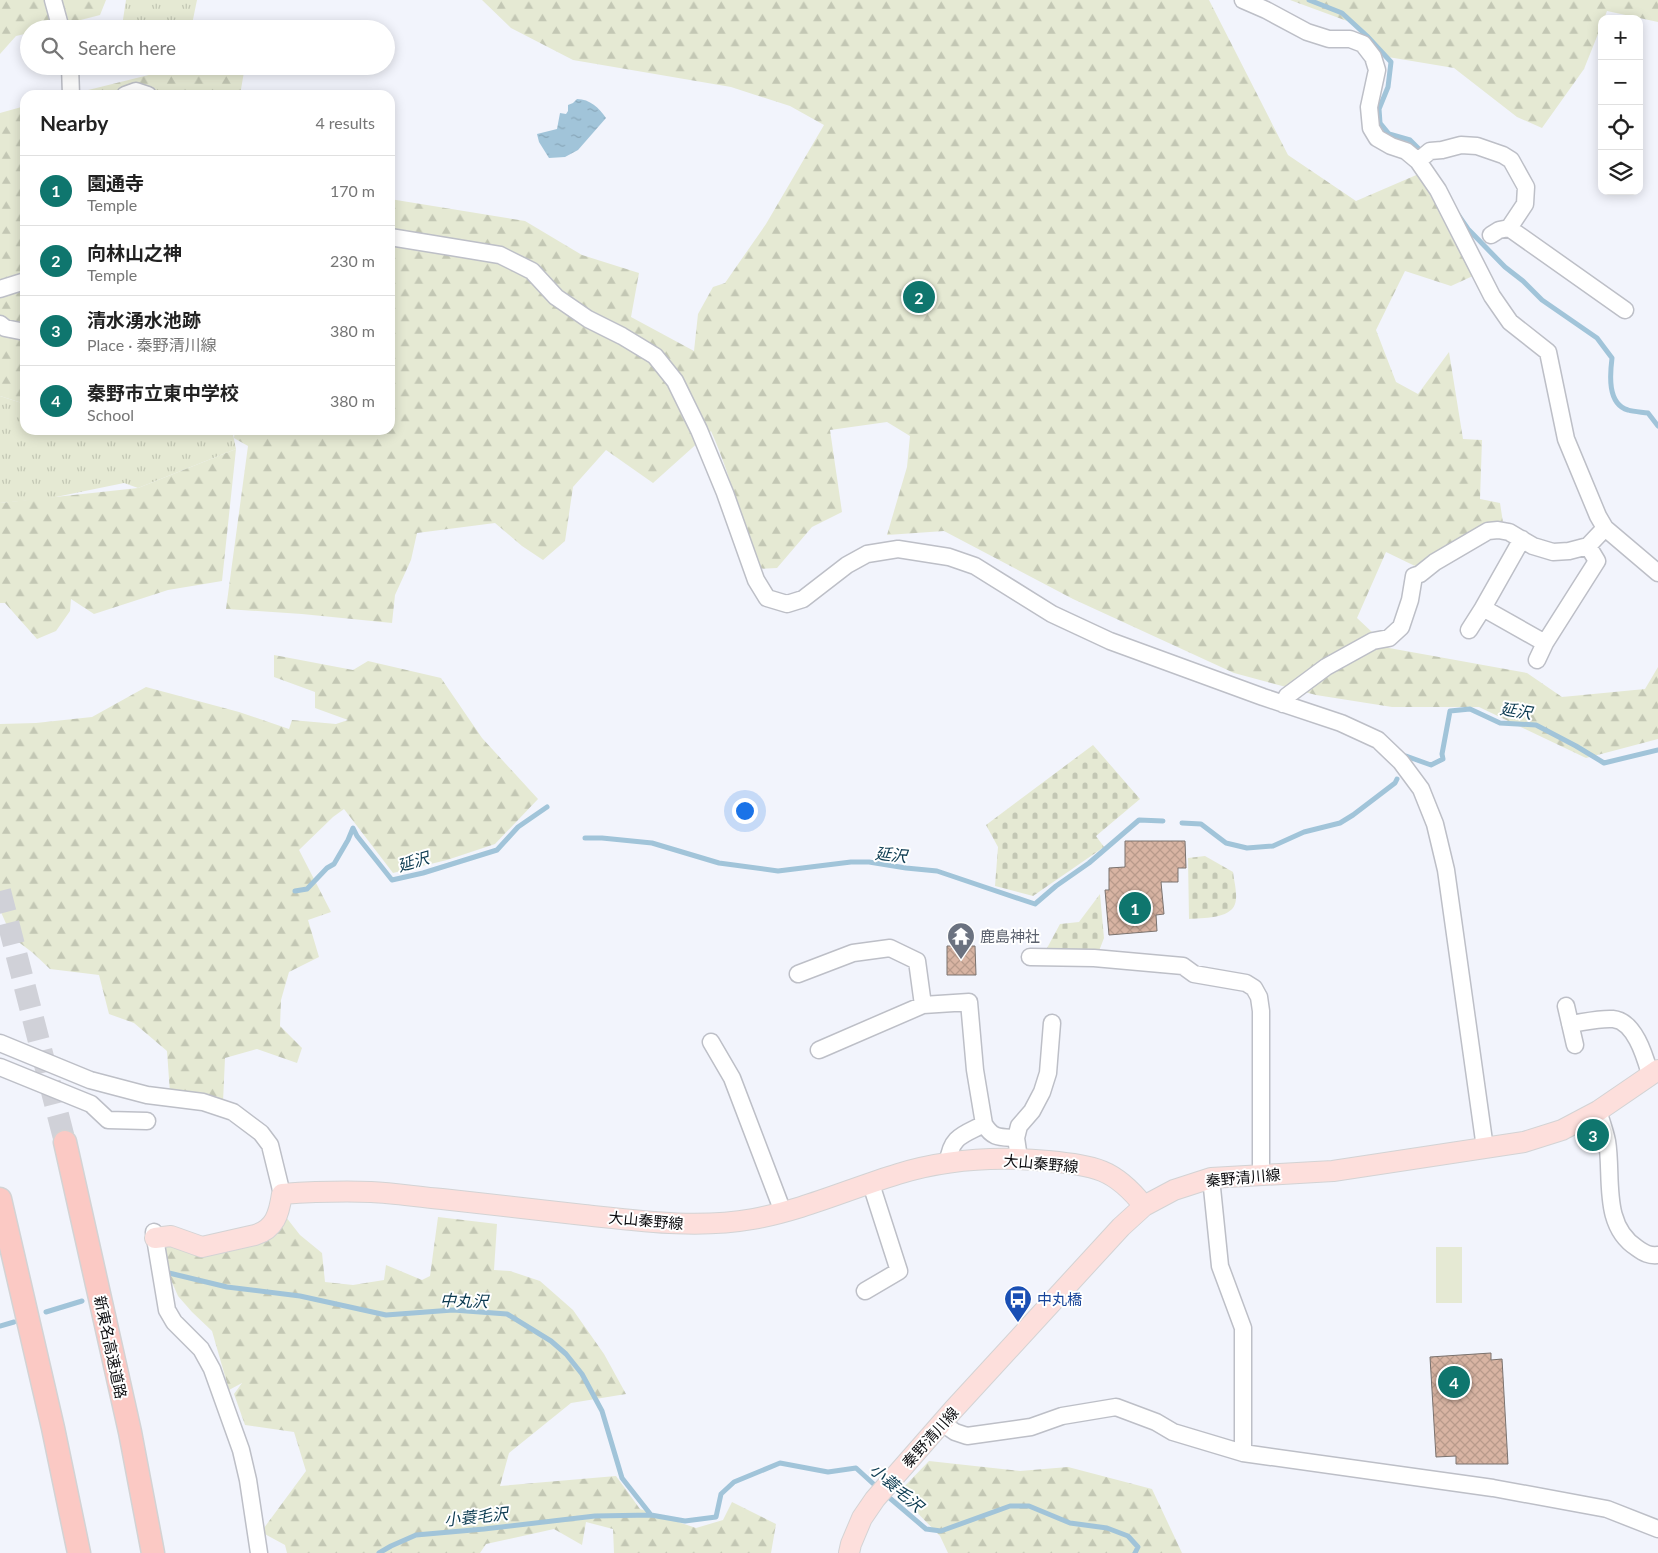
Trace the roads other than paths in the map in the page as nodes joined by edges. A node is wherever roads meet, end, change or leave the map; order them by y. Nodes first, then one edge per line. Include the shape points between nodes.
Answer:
1 (53, 0) edge
2 (1243, 0) edge
3 (59, 20) edge
4 (70, 75) edge
5 (71, 90) edge
6 (1423, 157) junction
7 (1509, 228) junction
8 (1491, 235) dead end
9 (395, 238) edge
10 (20, 283) edge
11 (0, 289) edge
12 (1625, 310) dead end
13 (0, 324) edge
14 (20, 331) edge
15 (1605, 528) junction
16 (1522, 539) junction
17 (1588, 546) junction
18 (1658, 573) edge
19 (1483, 608) junction
20 (1469, 630) dead end
21 (1545, 643) junction
22 (1537, 660) dead end
23 (1284, 704) junction
24 (1030, 957) dead end
25 (798, 974) dead end
26 (923, 1006) junction
27 (1566, 1006) dead end
28 (1052, 1023) dead end
29 (1570, 1024) junction
30 (711, 1042) dead end
31 (0, 1043) edge
32 (1575, 1045) dead end
33 (819, 1050) dead end
34 (0, 1067) edge
35 (1654, 1072) edge
36 (1598, 1111) junction
37 (147, 1121) dead end
38 (984, 1124) junction
39 (1016, 1138) junction
40 (65, 1142) tunnel mouth
41 (1485, 1148) junction
42 (1019, 1158) junction
43 (948, 1162) junction
44 (1261, 1175) junction
45 (1211, 1178) junction
46 (871, 1184) junction
47 (282, 1194) junction
48 (0, 1199) edge
49 (1144, 1206) junction
50 (783, 1212) junction
51 (154, 1235) joint
52 (1658, 1255) edge
53 (865, 1291) dead end
54 (942, 1423) junction
55 (1243, 1453) junction
56 (1658, 1529) edge
57 (79, 1553) edge
58 (153, 1553) edge
59 (259, 1553) edge
60 (849, 1553) edge

1 - 3 street
2 - 6 street via 1307,32 1363,44 1373,57 1377,70 1369,107 1371,128 1377,138 1391,146
4 - 5 street
6 - 7 street via 1461,145 1477,146 1511,160 1526,187 1525,204
6 - 15 street via 1492,296 1510,322 1548,352 1566,439
7 - 8 street
7 - 12 street
9 - 23 street via 500,255 532,271 556,297 588,319 654,356 675,381 699,430 756,580 767,598 787,604 803,599 867,554 898,549 949,556 975,566 1052,614 1110,641
10 - 11 street
13 - 14 street
15 - 17 street
15 - 18 street
16 - 17 street via 1553,552
16 - 19 street
16 - 23 street via 1508,532 1488,531 1414,576 1401,627 1389,638 1373,641 1326,667 1286,696
17 - 21 street via 1597,562
19 - 20 street
19 - 21 street
21 - 22 street
23 - 41 street via 1341,723 1378,740 1422,789 1435,824 1446,870
24 - 44 street via 1094,958 1183,966 1194,974 1246,983 1254,988 1261,1011
25 - 26 street via 853,953 890,948 917,960
26 - 33 street
26 - 38 street via 969,1002 974,1070
27 - 29 street
28 - 39 street via 1048,1073 1042,1092 1019,1126
29 - 32 street
29 - 35 street via 1614,1019 1626,1024
30 - 50 street via 732,1078
31 - 47 street via 90,1080 147,1095 203,1102 233,1112 261,1132 270,1145
34 - 37 street via 91,1104 108,1120
35 - 36 main road, 秦野清川線
36 - 41 main road, 秦野清川線 via 1562,1130 1524,1142
36 - 52 street via 1607,1140 1611,1206 1621,1233 1639,1250 1651,1256
38 - 39 street via 988,1132 997,1137
38 - 43 street via 957,1139 950,1149
39 - 42 street
40 - 58 highway, 新東名高速道路 via 130,1432
41 - 44 main road, 秦野清川線 via 1333,1171
42 - 43 main road, 大山秦野線
42 - 49 main road, 大山秦野線 via 1074,1164 1105,1172 1132,1190
43 - 46 main road, 大山秦野線
44 - 45 main road, 秦野清川線
45 - 49 main road, 秦野清川線 via 1174,1190
45 - 55 street via 1220,1266 1243,1328
46 - 50 main road, 大山秦野線
46 - 53 street via 899,1271
47 - 50 main road, 大山秦野線 via 373,1192 674,1224 722,1223
47 - 51 main road via 275,1220 264,1232 202,1247 171,1236
48 - 57 highway
49 - 54 main road, 秦野清川線 via 1121,1227
51 - 59 street via 167,1310 201,1350 212,1369 241,1450
54 - 55 street via 967,1436 1031,1427 1062,1416 1116,1407 1173,1432
54 - 60 main road, 秦野清川線 via 862,1518
55 - 56 street via 1493,1488 1597,1507

